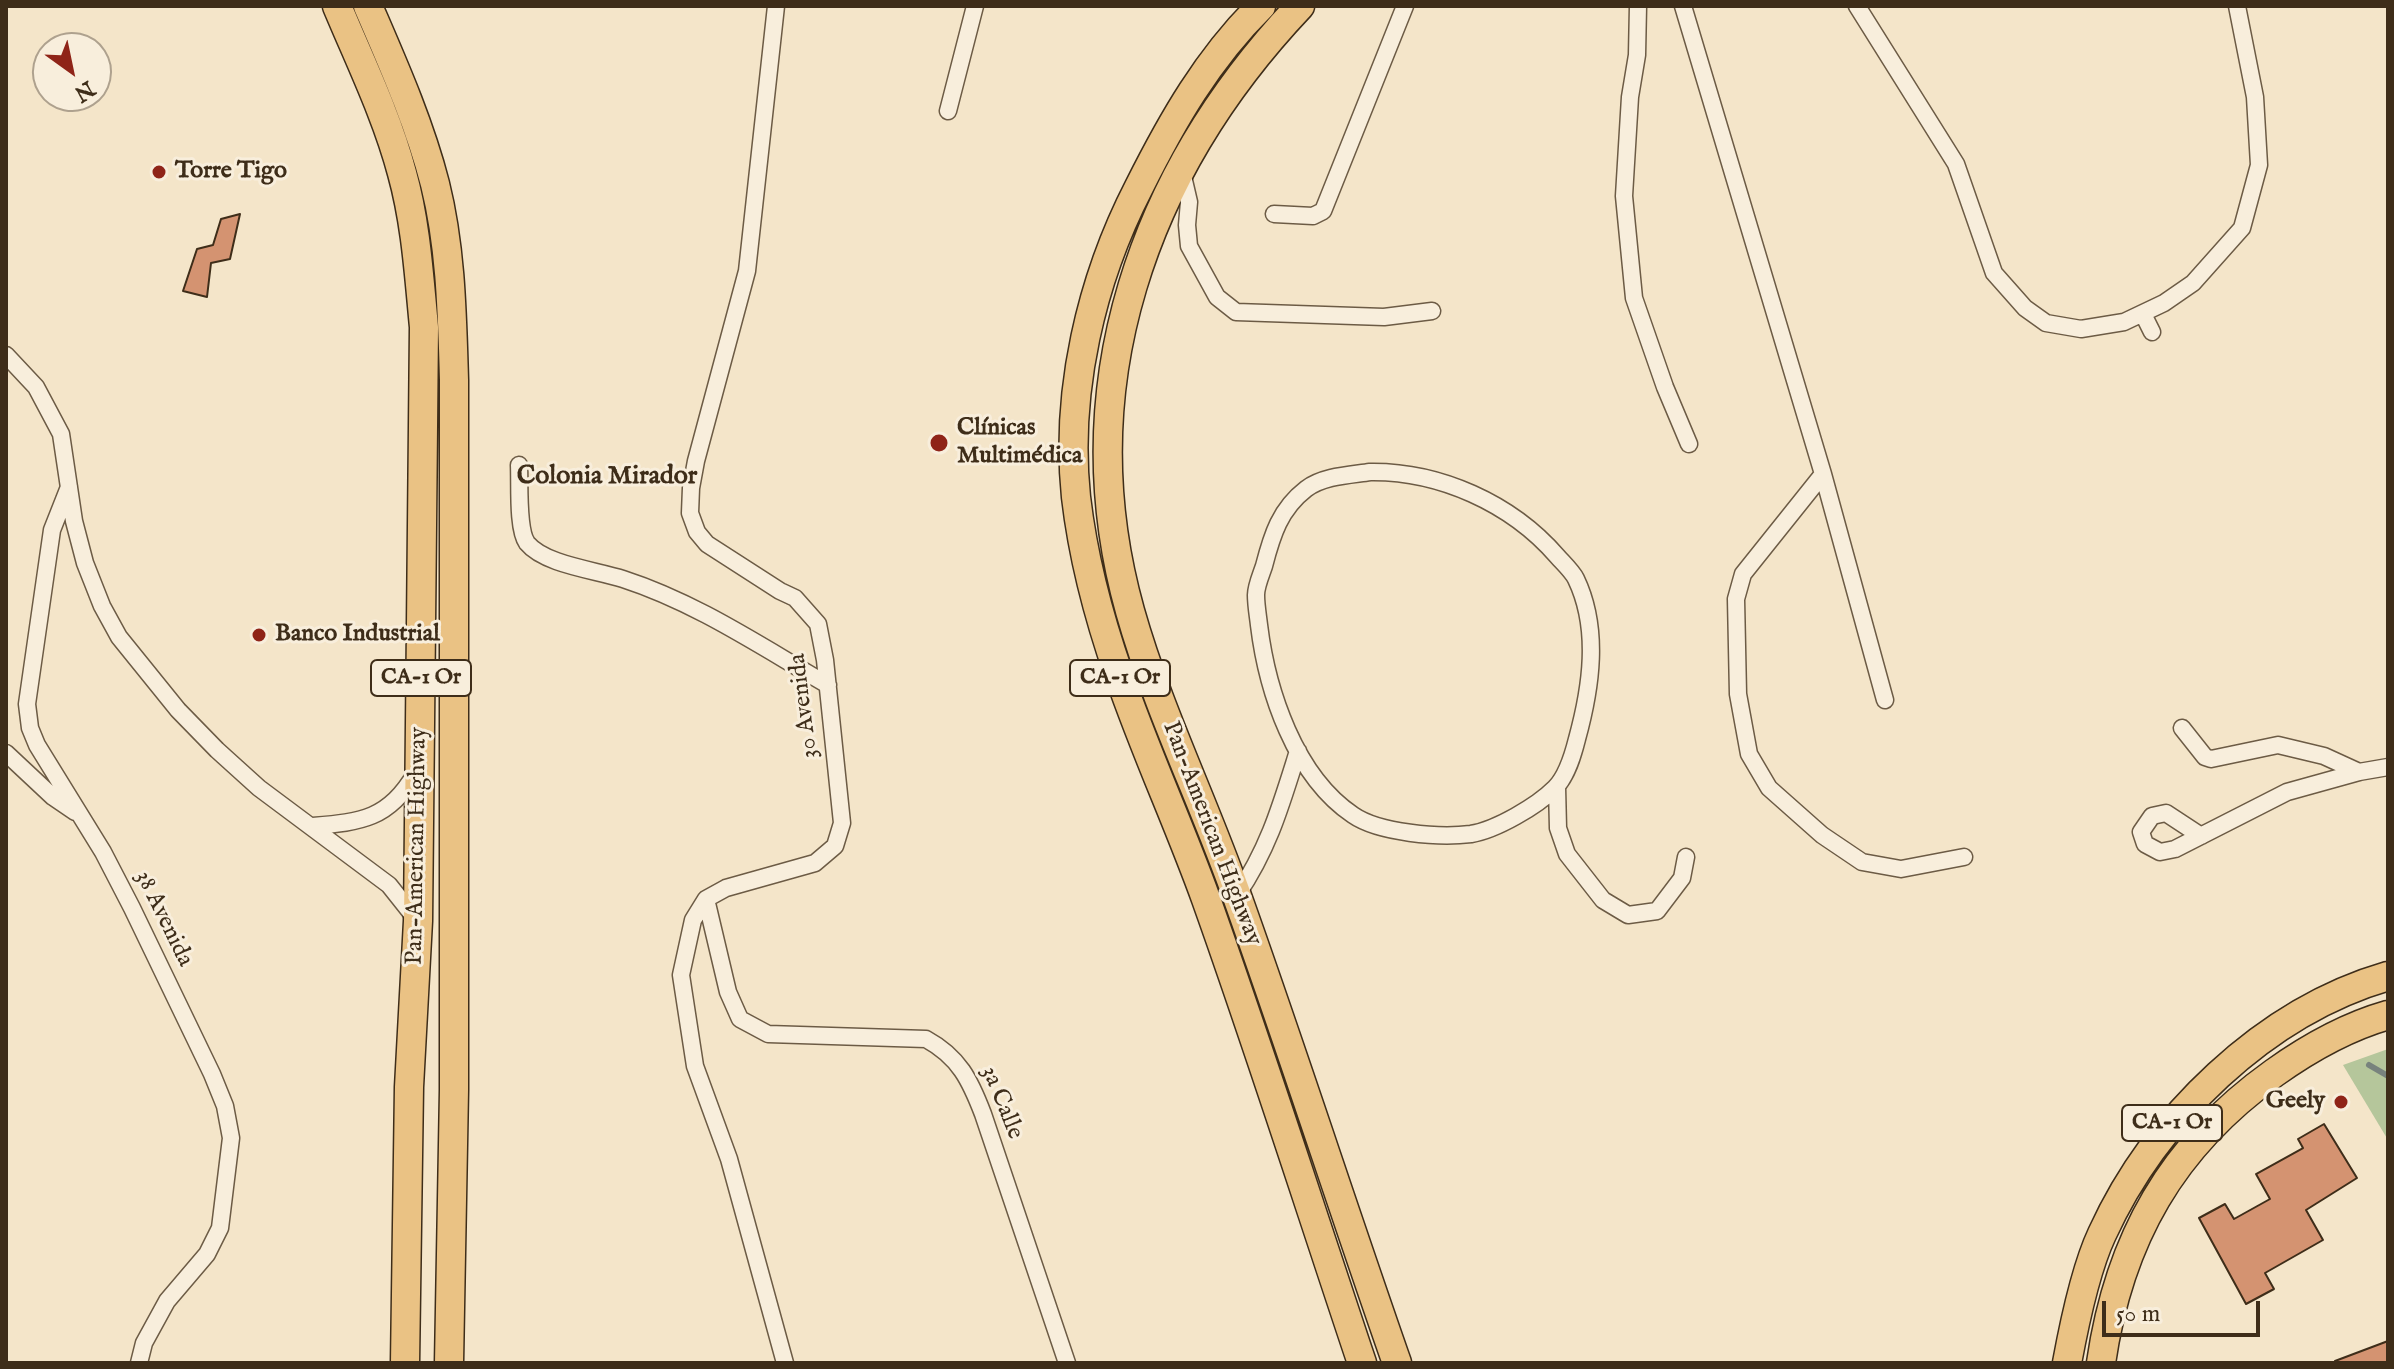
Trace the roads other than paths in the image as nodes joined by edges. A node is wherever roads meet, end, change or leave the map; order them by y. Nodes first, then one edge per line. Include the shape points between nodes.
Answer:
1 (337, 6) edge
2 (368, 6) edge
3 (776, 6) edge
4 (975, 6) edge
5 (1261, 6) edge
6 (1300, 6) edge
7 (1405, 6) edge
8 (1638, 6) edge
9 (1683, 6) edge
10 (1857, 6) edge
11 (2237, 6) edge
12 (948, 111) dead end
13 (1182, 170) junction
14 (1274, 214) dead end
15 (1159, 216) junction
16 (1187, 225) junction
17 (1432, 311) dead end
18 (2143, 314) junction
19 (2152, 332) dead end
20 (6, 355) edge
21 (1689, 444) dead end
22 (519, 465) dead end
23 (1823, 474) junction
24 (69, 487) junction
25 (828, 685) junction
26 (1885, 700) dead end
27 (2182, 728) dead end
28 (1298, 751) junction
29 (6, 753) edge
30 (420, 765) junction
31 (2388, 767) edge
32 (2359, 772) junction
33 (1557, 787) junction
34 (79, 815) junction
35 (313, 826) junction
36 (2201, 836) dead end
37 (1686, 857) dead end
38 (1964, 857) dead end
39 (1237, 895) junction
40 (706, 899) junction
41 (418, 921) junction
42 (2388, 976) edge
43 (2388, 1015) edge
44 (409, 1087) junction
45 (451, 1200) junction
46 (405, 1263) junction
47 (2111, 1305) junction
48 (139, 1363) edge
49 (405, 1363) edge
50 (439, 1363) edge
51 (449, 1363) edge
52 (785, 1363) edge
53 (1067, 1363) edge
54 (1362, 1363) edge
55 (1397, 1363) edge
56 (2067, 1363) edge
57 (2101, 1363) edge
58 (2115, 1363) edge

1 - 30 highway, Pan-American Highway / CA-1 Or via 403,174 421,295
2 - 45 highway, Pan-American Highway / CA-1 Or via 405,91 435,186 451,299
3 - 25 street, 30 Avenida via 747,271 696,461 690,513 707,544 806,608 818,624
4 - 12 street
5 - 54 highway, Pan-American Highway / CA-1 Or via 1200,78 1119,225 1086,333 1074,427 1076,497 1090,574 1119,673 1216,927
6 - 13 highway, Pan-American Highway / CA-1 Or via 1213,112
7 - 14 street via 1323,211 1313,216
8 - 21 street via 1624,196 1634,298
9 - 23 street
10 - 18 street via 1956,164 1994,273 2025,308 2046,323 2081,329
11 - 18 street via 2255,97 2259,165 2242,228 2193,283
13 - 15 highway, Pan-American Highway / CA-1 Or
13 - 16 street via 1189,202
15 - 16 street
15 - 39 highway, Pan-American Highway / CA-1 Or via 1118,339 1107,426 1112,523 1145,656
16 - 17 street via 1189,246 1217,297 1236,312 1384,317
18 - 19 street
20 - 24 street via 36,387 61,434
22 - 25 street via 523,536 536,551 679,599
23 - 26 street
23 - 38 street via 1739,586 1738,694 1749,754 1769,788 1862,862 1901,869
24 - 34 street, 38 Avenida via 52,530 27,704 37,745
24 - 35 street via 85,563 119,637 217,750
25 - 40 street, 30 Avenida via 842,823 835,846 803,869 726,888
27 - 32 street via 2211,759 2278,745 2324,756
28 - 33 street via 1332,800 1356,817 1395,830 1473,833 1511,819
28 - 33 street via 1272,692 1256,594 1275,526 1309,486 1338,476 1400,472 1498,506 1551,549 1576,578 1592,645 1589,698 1572,759
28 - 39 street via 1259,863
29 - 34 street
30 - 35 street via 404,794 387,809 352,823
30 - 41 highway, Pan-American Highway / CA-1 Or
31 - 32 street
32 - 36 street via 2287,792
33 - 37 street via 1558,828 1567,854 1603,900 1628,915 1657,911 1682,878
34 - 48 street, 38 Avenida via 132,908 212,1074 231,1138 220,1228 207,1254 167,1301
35 - 41 street via 389,885
39 - 55 highway, Pan-American Highway / CA-1 Or
40 - 52 street via 693,920 681,975 695,1066 733,1173
40 - 53 street, 3a Calle via 728,992 740,1019 768,1034 926,1039 960,1065 975,1093
41 - 44 highway, Pan-American Highway / CA-1 Or
42 - 56 highway, CA-1 Or via 2336,993 2281,1025 2226,1069 2165,1131 2133,1175 2101,1236
43 - 47 highway, CA-1 Or via 2332,1036 2289,1062 2217,1119 2153,1204
44 - 45 highway via 424,1111 422,1200 438,1209
44 - 46 highway, Pan-American Highway / CA-1 Or
45 - 51 highway, Pan-American Highway / CA-1 Or
46 - 49 highway, Pan-American Highway / CA-1 Or
46 - 50 highway via 423,1256 436,1267
47 - 57 highway, CA-1 Or
47 - 58 highway

